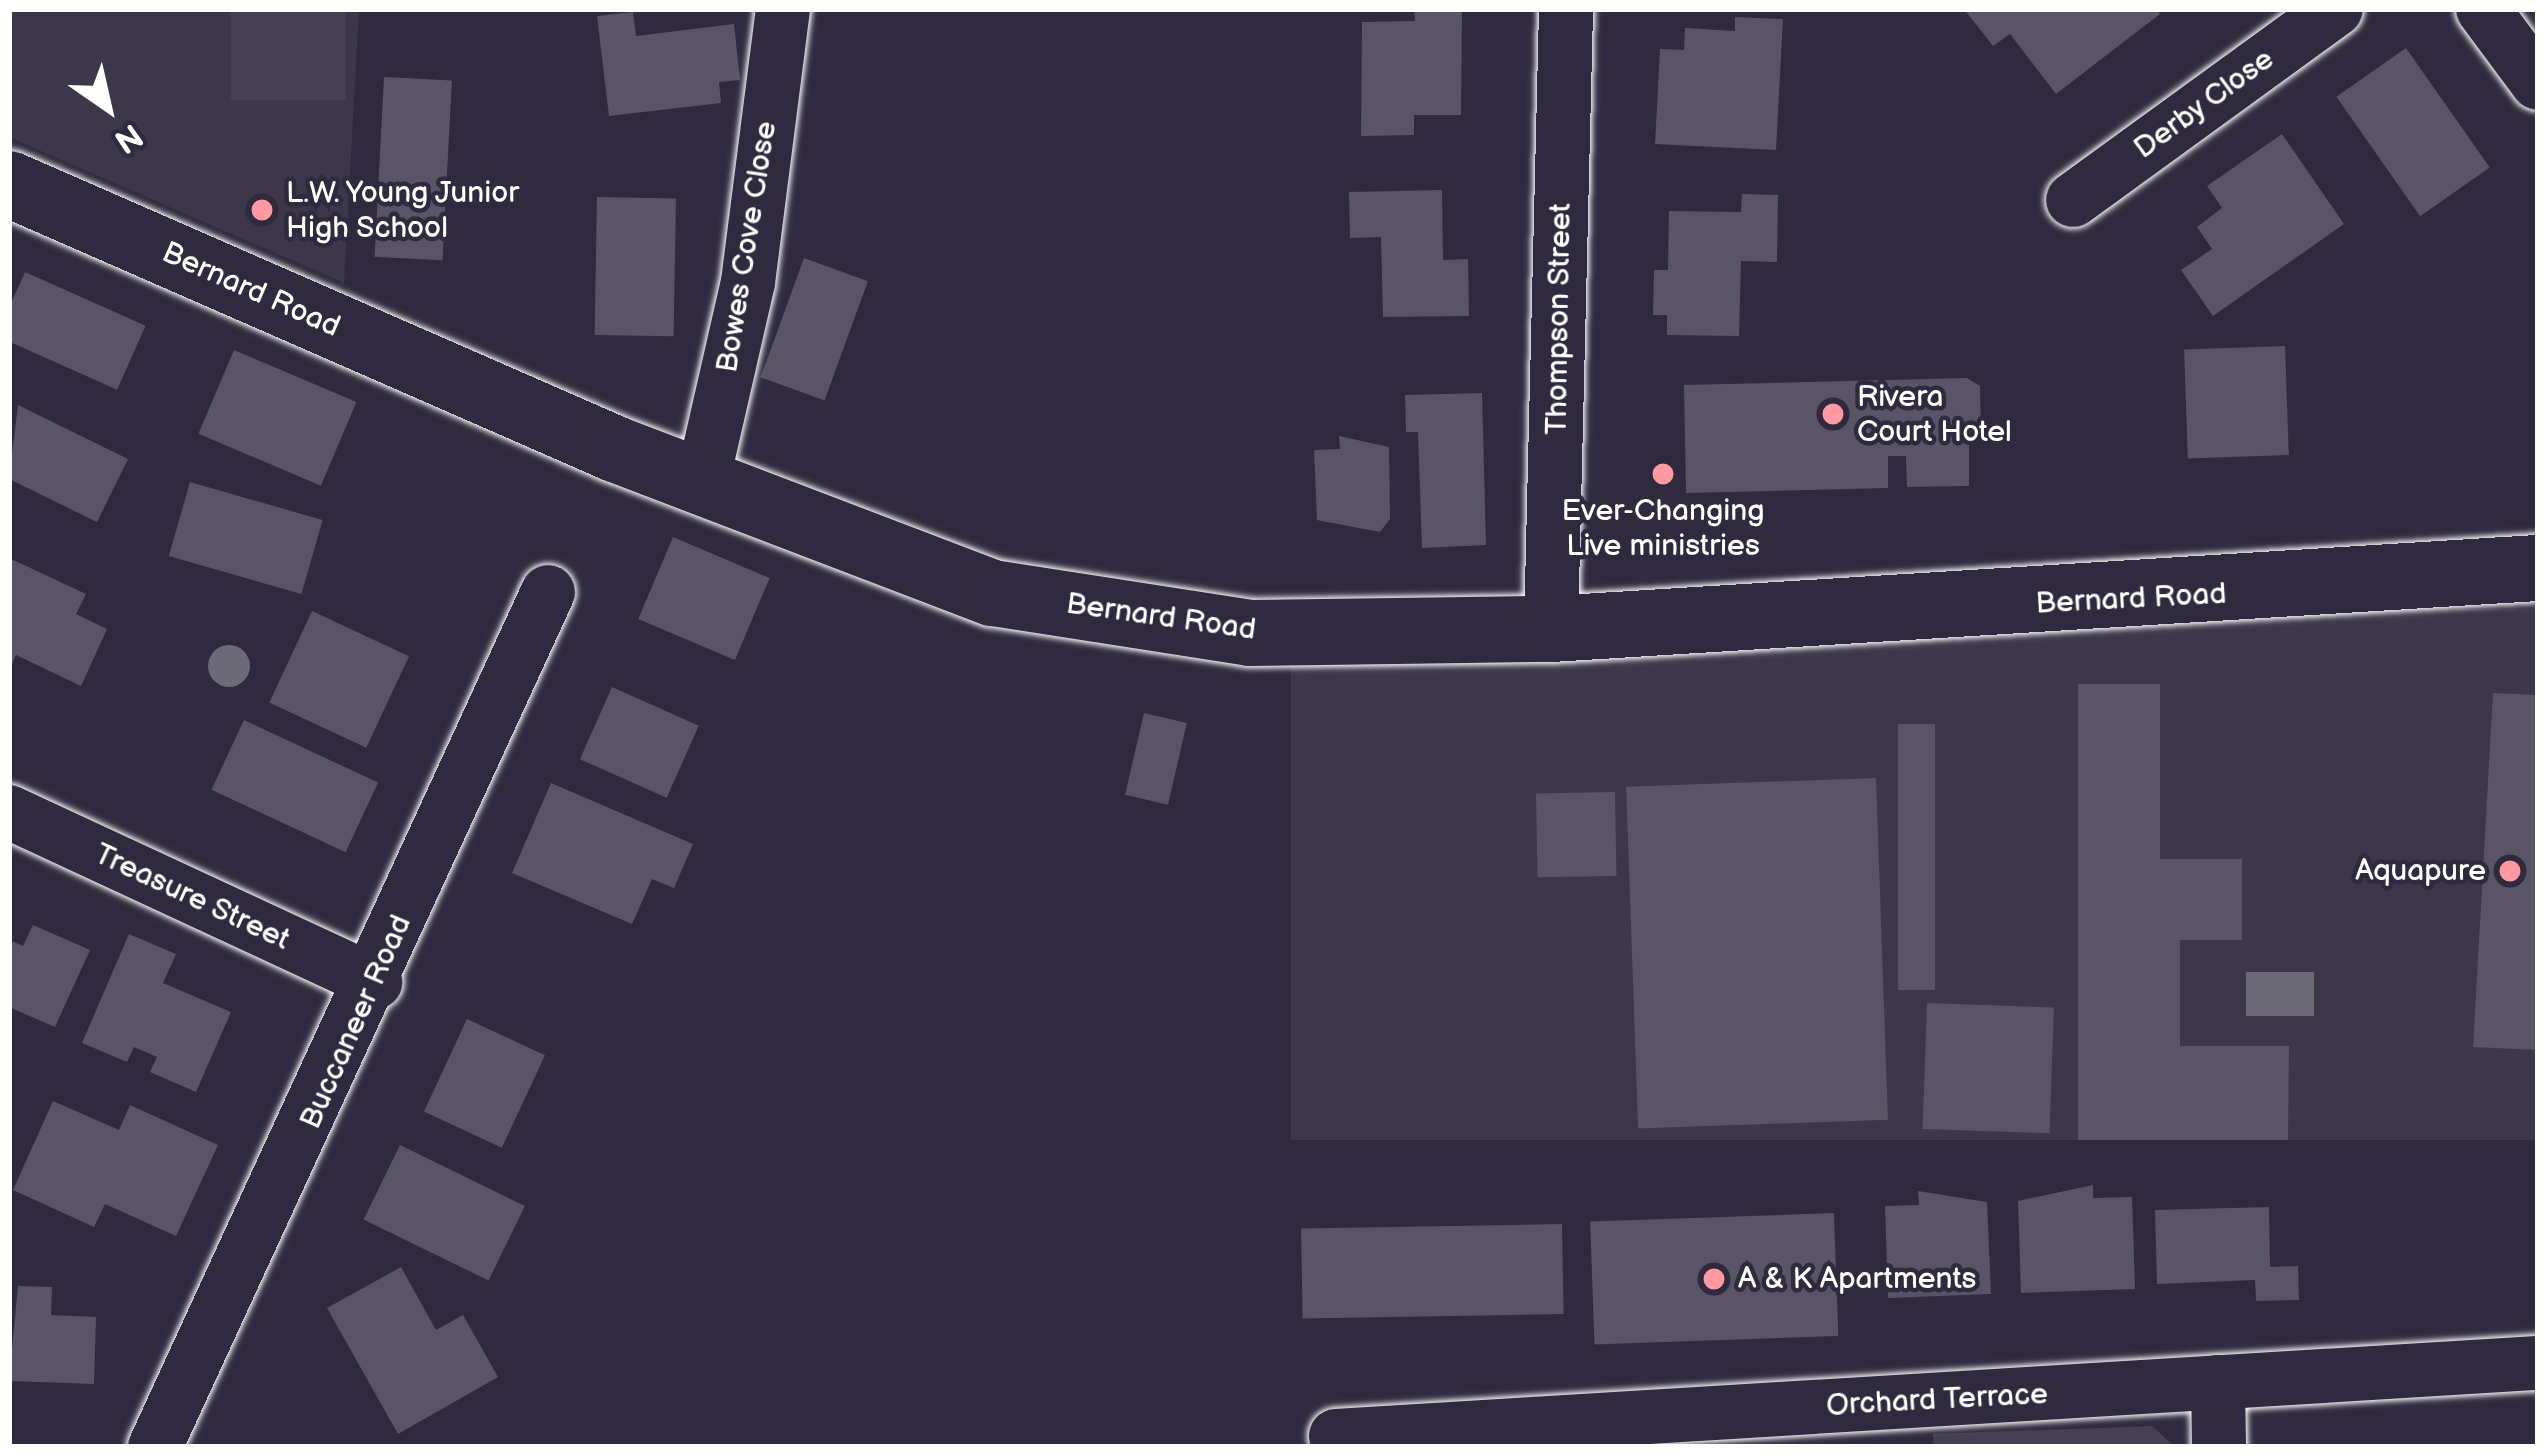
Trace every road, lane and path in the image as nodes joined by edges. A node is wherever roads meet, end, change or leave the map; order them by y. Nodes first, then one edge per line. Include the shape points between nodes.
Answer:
1 (783, 9) edge
2 (1566, 9) edge
3 (2336, 9) edge
4 (2483, 9) edge
5 (2538, 83) edge
6 (9, 184) edge
7 (2073, 200) dead end
8 (702, 483) junction
9 (2538, 568) edge
10 (548, 592) dead end
11 (1551, 629) junction
12 (9, 812) edge
13 (375, 982) junction
14 (2538, 1364) edge
15 (2218, 1382) junction
16 (1613, 1433) edge
17 (1336, 1436) dead end
18 (155, 1447) edge
19 (2219, 1447) edge

1 - 8 street, Bowes Cove Close via 748,282
2 - 11 street, Thompson Street
3 - 7 street, Derby Close
4 - 5 street
6 - 8 main road, Bernard Road
8 - 11 main road, Bernard Road via 993,593 1250,633
9 - 11 main road, Bernard Road
10 - 13 street, Buccaneer Road
12 - 13 street, Treasure Street
13 - 18 street, Buccaneer Road
14 - 15 street, Orchard Terrace
15 - 16 street, Orchard Terrace
15 - 19 street
16 - 17 street, Orchard Terrace

